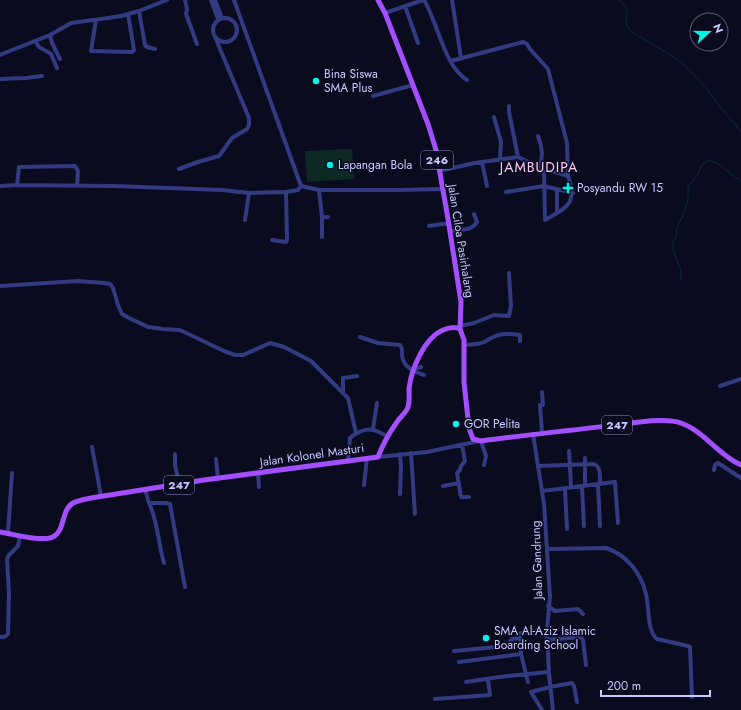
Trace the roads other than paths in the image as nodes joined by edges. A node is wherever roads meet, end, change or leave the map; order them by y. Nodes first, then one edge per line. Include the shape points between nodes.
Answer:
1 (167, 0) edge
2 (185, 0) edge
3 (211, 0) edge
4 (215, 0) edge
5 (234, 0) edge
6 (378, 0) edge
7 (424, 0) edge
8 (452, 0) edge
9 (405, 6) junction
10 (139, 11) junction
11 (385, 13) junction
12 (128, 14) junction
13 (220, 18) junction
14 (96, 20) junction
15 (50, 35) junction
16 (215, 37) junction
17 (35, 41) junction
18 (228, 42) junction
19 (418, 43) dead end
20 (197, 44) dead end
21 (155, 49) dead end
22 (222, 51) junction
23 (0, 55) edge
24 (461, 58) junction
25 (60, 59) dead end
26 (451, 61) junction
27 (57, 68) dead end
28 (42, 76) dead end
29 (0, 79) edge
30 (467, 80) dead end
31 (413, 85) junction
32 (373, 96) dead end
33 (509, 106) dead end
34 (494, 118) dead end
35 (538, 136) dead end
36 (518, 158) junction
37 (500, 159) junction
38 (482, 162) junction
39 (542, 168) junction
40 (179, 169) dead end
41 (439, 171) junction
42 (568, 176) junction
43 (17, 185) junction
44 (0, 186) edge
45 (77, 186) junction
46 (301, 186) junction
47 (487, 186) dead end
48 (544, 186) junction
49 (442, 188) junction
50 (319, 190) junction
51 (557, 190) junction
52 (286, 192) junction
53 (506, 192) dead end
54 (249, 193) junction
55 (573, 193) junction
56 (557, 213) junction
57 (474, 214) dead end
58 (322, 217) junction
59 (328, 217) dead end
60 (245, 220) dead end
61 (449, 223) junction
62 (429, 226) dead end
63 (450, 231) junction
64 (322, 237) dead end
65 (272, 240) dead end
66 (509, 273) dead end
67 (0, 286) edge
68 (460, 327) junction
69 (360, 337) dead end
70 (520, 341) dead end
71 (464, 345) junction
72 (421, 367) dead end
73 (414, 370) junction
74 (424, 375) dead end
75 (357, 376) dead end
76 (741, 379) edge
77 (720, 386) dead end
78 (542, 392) dead end
79 (343, 393) junction
80 (377, 403) dead end
81 (373, 429) junction
82 (356, 433) junction
83 (542, 433) junction
84 (533, 434) junction
85 (387, 436) junction
86 (480, 442) junction
87 (462, 445) junction
88 (92, 447) dead end
89 (569, 451) dead end
90 (411, 453) junction
91 (175, 454) dead end
92 (400, 454) junction
93 (378, 457) junction
94 (367, 458) junction
95 (585, 458) dead end
96 (216, 459) dead end
97 (348, 462) junction
98 (585, 464) junction
99 (740, 464) edge
100 (484, 465) dead end
101 (570, 465) junction
102 (538, 466) junction
103 (714, 470) dead end
104 (12, 473) dead end
105 (258, 473) junction
106 (741, 478) edge
107 (218, 479) junction
108 (459, 483) junction
109 (179, 484) junction
110 (599, 484) junction
111 (364, 485) dead end
112 (584, 485) junction
113 (442, 486) dead end
114 (571, 486) dead end
115 (259, 487) dead end
116 (565, 488) junction
117 (145, 490) junction
118 (542, 491) junction
119 (400, 494) dead end
120 (102, 496) junction
121 (469, 497) dead end
122 (149, 503) junction
123 (415, 514) dead end
124 (618, 523) dead end
125 (584, 526) dead end
126 (600, 526) dead end
127 (567, 529) dead end
128 (0, 532) edge
129 (8, 533) junction
130 (20, 536) junction
131 (548, 549) junction
132 (164, 563) dead end
133 (185, 587) dead end
134 (548, 606) junction
135 (583, 614) dead end
136 (547, 630) junction
137 (0, 637) edge
138 (520, 638) junction
139 (547, 640) junction
140 (454, 651) dead end
141 (521, 654) junction
142 (459, 662) dead end
143 (586, 665) dead end
144 (548, 672) junction
145 (526, 674) junction
146 (488, 679) junction
147 (466, 682) dead end
148 (528, 682) dead end
149 (550, 686) junction
150 (692, 697) dead end
151 (435, 699) dead end
152 (577, 702) dead end
153 (542, 710) edge
154 (553, 710) edge

1 - 10 street
2 - 20 street via 186,14
3 - 13 street
4 - 13 street
5 - 46 street
6 - 11 main road, Jalan Ciloa Pasirhalang / 246
7 - 9 street
7 - 26 street
8 - 24 street
9 - 11 street
9 - 19 street
10 - 12 street
10 - 21 street via 145,45
11 - 31 main road, Jalan Ciloa Pasirhalang / 246
12 - 14 street
12 - 14 street via 134,50 132,52 90,51
13 - 16 street via 213,27
13 - 18 street via 231,19 237,27 236,36
14 - 15 street via 71,23
15 - 17 street
15 - 25 street
16 - 18 street via 221,42
16 - 22 street
17 - 23 street
17 - 27 street via 39,47 51,54
18 - 22 street
22 - 40 street via 249,118 249,125 232,138 219,156
24 - 26 street
24 - 42 street via 523,42 527,44 548,69 567,144
26 - 30 street via 461,76
28 - 29 street
31 - 32 street
31 - 41 main road, Jalan Ciloa Pasirhalang / 246 via 433,140
33 - 36 street
34 - 37 street via 501,142
35 - 39 street via 542,147
36 - 37 street
36 - 39 street
37 - 38 street
38 - 41 street
38 - 47 street
39 - 42 street
39 - 48 street
41 - 49 main road, Jalan Ciloa Pasirhalang / 246
42 - 55 street
43 - 44 street
43 - 45 street
43 - 45 street via 19,167 75,166 78,171
45 - 54 street via 167,187
46 - 50 street
46 - 52 street via 296,191
48 - 51 street
48 - 53 street
48 - 56 street via 545,220
49 - 50 street
49 - 61 main road, Jalan Ciloa Pasirhalang / 246
50 - 58 street
51 - 55 street
51 - 56 street
52 - 54 street
52 - 65 street via 287,240
54 - 60 street
55 - 56 street via 570,203
57 - 63 street via 477,222 474,226
58 - 59 street
58 - 64 street
61 - 62 street
61 - 63 main road, Jalan Ciloa Pasirhalang / 246
63 - 68 main road, Jalan Ciloa Pasirhalang / 246 via 461,302
66 - 68 street via 509,316 494,316
67 - 79 street via 78,281 110,284 122,314 128,318 154,328 180,330 235,355 243,355 270,344 284,347 311,361
68 - 71 main road
68 - 73 main road, Jalan Kolonel Masturi via 448,328 433,336 423,349
69 - 73 street via 378,343 400,345 405,364
70 - 71 street via 520,335 503,334 484,342
71 - 86 main road via 464,382 469,428 473,439
72 - 73 street
73 - 74 street
73 - 85 main road, Jalan Kolonel Masturi via 408,406
75 - 79 street via 344,377
76 - 77 street
78 - 83 street
79 - 82 street via 350,402
80 - 81 street
81 - 82 street
81 - 85 street
82 - 97 street via 350,438
83 - 84 main road, 247
83 - 99 main road, 247 via 672,420 683,423
84 - 86 main road, 247
84 - 102 street, Jalan Gandrung
85 - 93 main road, Jalan Kolonel Masturi
86 - 87 street
86 - 100 street via 486,456
87 - 90 street
87 - 108 street via 465,462 457,472
88 - 120 street
89 - 101 street
90 - 92 street
90 - 123 street
91 - 109 street
92 - 93 street
92 - 119 street
93 - 94 main road, Jalan Kolonel Masturi / 247
94 - 97 main road, Jalan Kolonel Masturi / 247
94 - 111 street
95 - 98 street
96 - 107 street
97 - 105 main road, Jalan Kolonel Masturi / 247
98 - 101 street
98 - 110 street via 598,466
98 - 112 street
101 - 102 street
101 - 114 street
102 - 118 street, Jalan Gandrung
103 - 106 street via 718,463
104 - 129 street
105 - 107 main road, Jalan Kolonel Masturi / 247
105 - 115 street
107 - 109 main road, Jalan Kolonel Masturi / 247
108 - 113 street
108 - 121 street via 461,497
109 - 117 main road, Jalan Kolonel Masturi / 247
110 - 112 street
110 - 124 street via 615,482
110 - 126 street
112 - 116 street
112 - 125 street
116 - 118 street
116 - 127 street
117 - 120 main road, Jalan Kolonel Masturi / 247
117 - 122 street
118 - 131 street, Jalan Gandrung
120 - 130 main road, Jalan Kolonel Masturi / 247 via 72,504 65,514 59,532 54,536
122 - 132 street via 155,518
122 - 133 street via 170,504
128 - 129 main road, Jalan Kolonel Masturi / 247
129 - 130 main road, Jalan Kolonel Masturi / 247
130 - 137 street via 18,546 7,559 8,634
131 - 134 street, Jalan Gandrung
131 - 150 street via 606,548 630,562 646,594 654,636 690,647
134 - 135 street via 558,611 578,609
134 - 136 street, Jalan Gandrung
136 - 138 street via 521,633
136 - 139 street, Jalan Gandrung
138 - 140 street via 512,639 507,646
138 - 141 street
139 - 143 street via 581,637
139 - 144 street, Jalan Gandrung
141 - 142 street
141 - 145 street
144 - 145 street
144 - 149 street, Jalan Gandrung
145 - 146 street
145 - 148 street
146 - 147 street
146 - 151 street via 490,695
149 - 152 street via 572,683
149 - 153 street via 531,692
149 - 154 street, Jalan Gandrung

